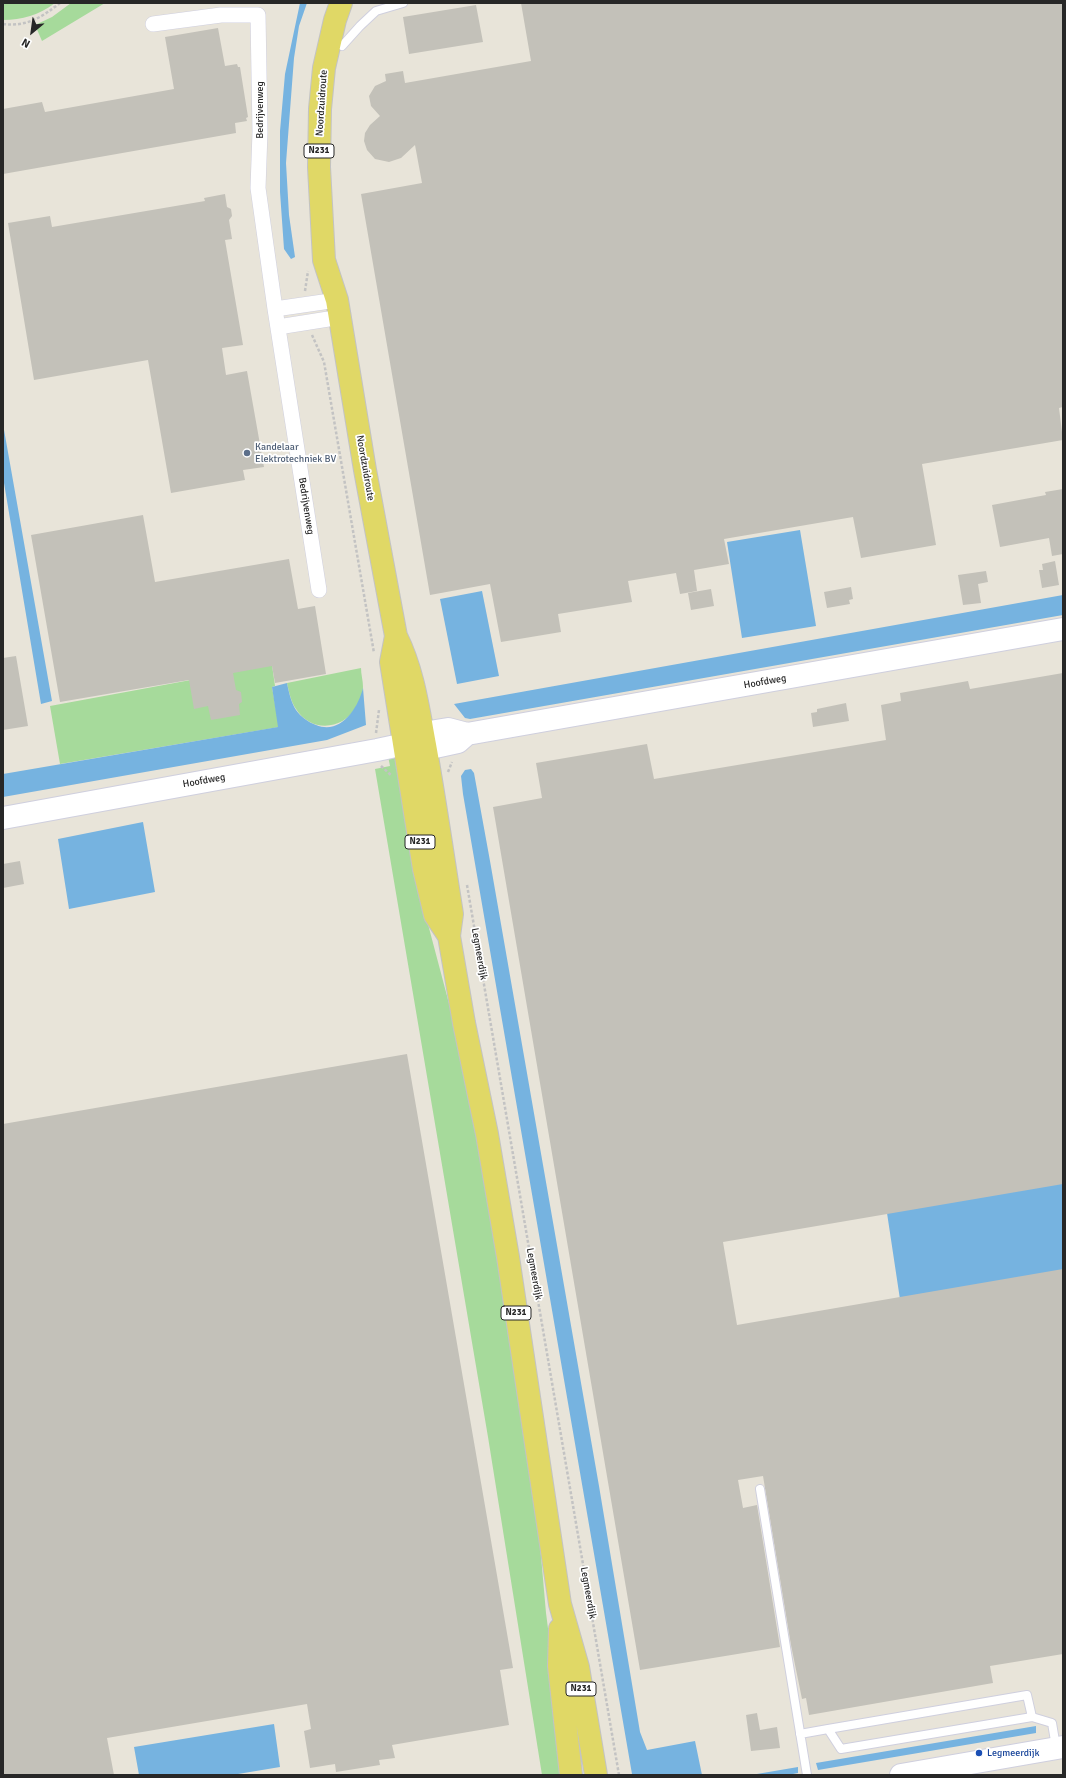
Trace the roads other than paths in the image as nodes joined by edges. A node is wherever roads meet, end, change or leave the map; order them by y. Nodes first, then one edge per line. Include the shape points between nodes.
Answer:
1 (341, 3) edge
2 (354, 3) edge
3 (403, 3) edge
4 (153, 24) dead end
5 (342, 46) junction
6 (339, 308) junction
7 (275, 309) junction
8 (278, 327) junction
9 (319, 590) dead end
10 (1063, 629) edge
11 (418, 742) junction
12 (3, 818) edge
13 (760, 1489) dead end
14 (560, 1604) junction
15 (1032, 1716) junction
16 (828, 1729) junction
17 (800, 1734) junction
18 (1060, 1747) edge
19 (571, 1775) edge
20 (596, 1775) edge
21 (807, 1775) edge
22 (901, 1775) edge

1 - 6 main road, Noordzuidroute / N231 via 324,68 318,167 324,260
2 - 5 main road, Noordzuidroute / N231
3 - 5 lane via 376,11
4 - 7 street, Bedrijvenweg via 221,15 258,15 258,188
5 - 6 main road, Noordzuidroute / N231 via 331,138
6 - 7 street
6 - 8 street
6 - 11 main road, Noordzuidroute / N231 via 365,470 396,636 391,662
7 - 8 street, Bedrijvenweg
8 - 9 street, Bedrijvenweg
10 - 11 main road, Hoofdweg via 468,734 458,742
11 - 12 main road, Hoofdweg
11 - 14 main road, N231 via 424,869 435,915 449,936 487,1134
13 - 17 lane
14 - 19 main road, N231 via 559,1666
14 - 20 main road, N231 via 578,1667
15 - 16 lane via 841,1749
15 - 16 lane via 1027,1695
15 - 18 lane via 1052,1722
16 - 17 lane
17 - 21 lane
18 - 22 main road

